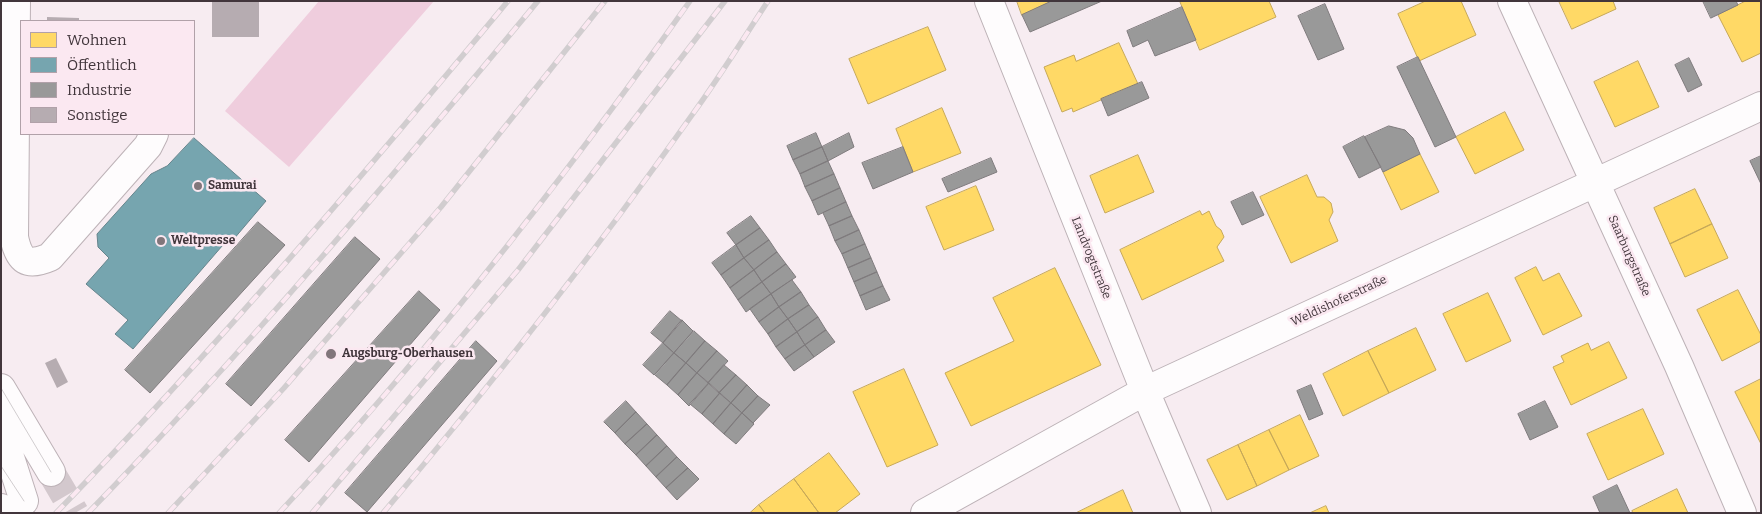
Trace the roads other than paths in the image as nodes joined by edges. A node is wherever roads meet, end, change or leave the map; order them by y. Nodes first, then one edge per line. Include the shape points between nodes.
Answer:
1 (16, 1) edge
2 (989, 1) edge
3 (1512, 1) edge
4 (18, 101) edge
5 (1761, 106) edge
6 (154, 135) edge
7 (1595, 183) junction
8 (1, 388) edge
9 (1145, 391) junction
10 (1, 429) edge
11 (1, 463) edge
12 (51, 472) tunnel mouth
13 (10, 507) edge
14 (925, 513) edge
15 (1197, 513) edge
16 (1742, 513) edge

1 - 4 street
2 - 9 street, Landvogtstraße
3 - 7 street, Saarburgstraße
4 - 6 street via 14,237 17,253 26,261 38,262 50,257 148,146
5 - 7 street, Weldishoferstraße
7 - 9 street, Weldishoferstraße
7 - 16 street, Saarburgstraße
8 - 12 street
9 - 14 street, Weldishoferstraße
9 - 15 street, Landvogtstraße
10 - 13 street
11 - 13 street

